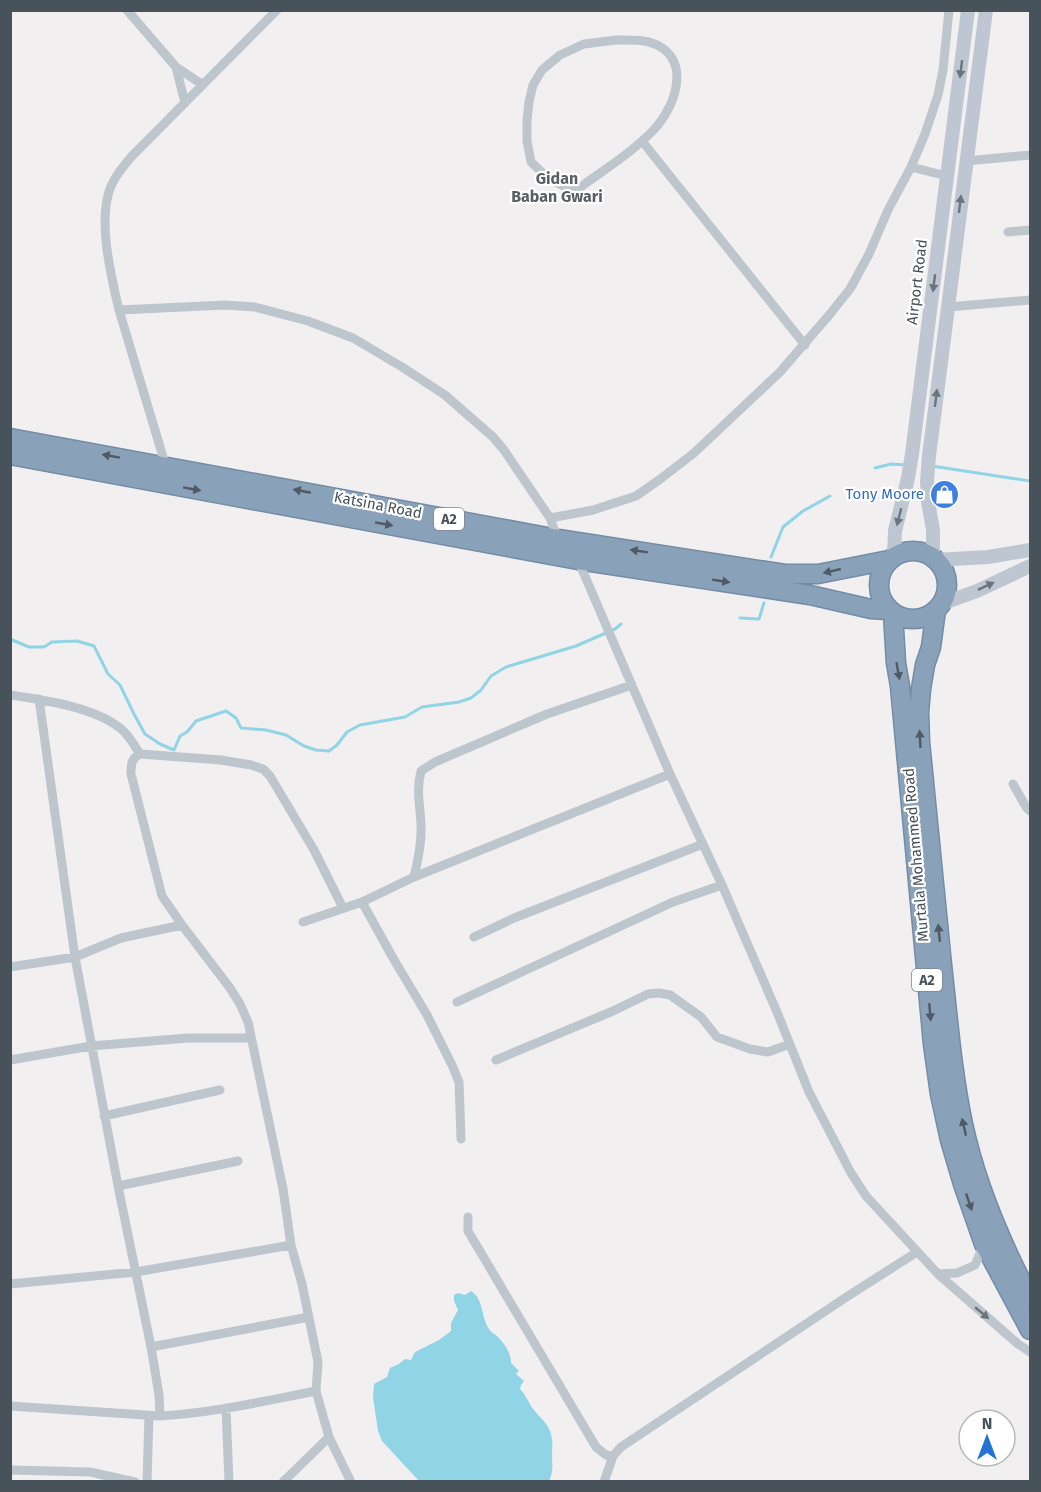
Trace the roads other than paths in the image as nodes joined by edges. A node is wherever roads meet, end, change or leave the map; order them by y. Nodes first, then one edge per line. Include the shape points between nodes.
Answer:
1 (127, 10) edge
2 (277, 10) edge
3 (949, 10) edge
4 (968, 10) edge
5 (986, 10) edge
6 (176, 67) junction
7 (203, 85) junction
8 (185, 103) junction
9 (642, 141) junction
10 (1030, 155) edge
11 (966, 161) junction
12 (911, 167) junction
13 (947, 176) junction
14 (1030, 230) edge
15 (1008, 232) dead end
16 (1030, 300) edge
17 (948, 307) junction
18 (120, 310) junction
19 (805, 345) junction
20 (10, 438) edge
21 (10, 455) edge
22 (165, 475) junction
23 (550, 518) junction
24 (558, 539) junction
25 (1030, 550) edge
26 (892, 558) junction
27 (934, 558) junction
28 (578, 560) junction
29 (1030, 566) edge
30 (938, 607) junction
31 (891, 612) junction
32 (632, 685) junction
33 (10, 694) edge
34 (39, 699) junction
35 (140, 754) junction
36 (670, 774) junction
37 (1013, 784) dead end
38 (1030, 811) edge
39 (703, 844) junction
40 (414, 877) junction
41 (722, 885) junction
42 (362, 902) junction
43 (343, 908) junction
44 (303, 922) dead end
45 (182, 925) junction
46 (474, 937) dead end
47 (75, 957) junction
48 (10, 967) edge
49 (457, 1002) dead end
50 (251, 1038) junction
51 (790, 1044) junction
52 (91, 1046) junction
53 (10, 1060) edge
54 (496, 1060) dead end
55 (220, 1090) dead end
56 (104, 1116) junction
57 (461, 1139) dead end
58 (238, 1161) dead end
59 (118, 1186) junction
60 (468, 1217) dead end
61 (984, 1244) junction
62 (291, 1245) junction
63 (917, 1252) junction
64 (136, 1272) junction
65 (938, 1274) junction
66 (10, 1284) edge
67 (1030, 1298) edge
68 (309, 1317) junction
69 (1030, 1330) edge
70 (151, 1347) junction
71 (1030, 1352) edge
72 (316, 1391) junction
73 (10, 1406) edge
74 (226, 1408) junction
75 (149, 1415) junction
76 (160, 1416) junction
77 (329, 1437) junction
78 (613, 1456) junction
79 (10, 1470) edge
80 (135, 1482) edge
81 (147, 1482) edge
82 (229, 1482) edge
83 (283, 1482) edge
84 (351, 1482) edge
85 (604, 1482) edge

1 - 6 street
2 - 7 street
3 - 12 street via 938,95
4 -> 13 street, Airport Road
5 - 11 street
6 - 7 street
6 - 8 street
7 - 8 street
8 - 18 street via 123,167 110,188 106,236
9 - 9 street via 578,189 548,178 531,162 527,141 529,102 542,70 560,55 584,44 616,40 656,44 670,54 677,70 674,98
9 - 19 street
10 - 11 street
17 -> 11 street
12 - 13 street
12 - 19 street via 850,289
13 -> 26 street, Airport Road via 912,454
14 - 15 street
16 - 17 street
27 -> 17 street via 927,481
18 - 22 street
18 - 23 street via 255,307 308,321 353,339 445,396 494,437
19 - 23 street via 694,453 636,496
22 -> 20 highway, Katsina Road / A2
21 - 22 highway, Katsina Road / A2
24 -> 22 highway, Katsina Road / A2
22 -> 28 highway, Katsina Road / A2
23 - 24 street
26 -> 24 highway, Katsina Road / A2 via 801,575
25 - 27 street via 988,557
26 - 27 highway, A2 via 910,551
26 - 31 highway, A2 via 880,574 878,586
27 - 30 highway, A2 via 944,570 947,582 946,594
28 -> 31 highway, Katsina Road / A2 via 810,595
28 - 32 street
30 -> 29 street
30 - 31 highway, A2 via 913,619
67 -> 30 highway, Murtala Mohammed Road / A2 via 976,1173 954,1069 920,742 921,689
31 -> 61 highway, Murtala Mohammed Road / A2 via 940,1094 959,1173
32 - 36 street
32 - 40 street via 547,714 421,771 418,784 422,827
33 - 34 street
34 - 35 street via 94,713 120,728
34 - 47 street
35 - 43 street via 221,760 263,770 314,850
35 - 45 street via 132,762 131,774 138,804 162,896
36 - 39 street
36 - 40 street
37 - 38 street
39 - 41 street
39 - 46 street
40 - 42 street
41 - 49 street via 673,902
41 - 51 street
42 - 43 street
42 - 57 street via 452,1065 459,1082
43 - 44 street
45 - 47 street via 120,938
45 - 50 street via 240,1004
47 - 48 street
47 - 52 street
50 - 52 street via 188,1038
50 - 62 street
51 - 54 street via 768,1053 717,1037 701,1017 670,995 658,993
51 - 63 street via 809,1092 851,1173 866,1196
52 - 53 street
52 - 56 street
55 - 56 street
56 - 59 street
58 - 59 street
59 - 64 street
60 - 78 street via 468,1231 596,1447
61 - 65 street via 975,1265 957,1274
61 - 69 highway, Murtala Mohammed Road / A2
62 - 64 street
62 - 68 street
63 - 65 street
63 - 78 street via 629,1441
64 - 66 street
64 - 70 street
65 -> 71 street
68 - 70 street
68 - 72 street via 318,1362
70 - 76 street
72 - 74 street
72 - 77 street
73 - 75 street
74 - 76 street
74 - 82 street
75 - 76 street
75 - 81 street
77 - 83 street
77 - 84 street
78 - 85 street
79 - 80 street via 90,1472

